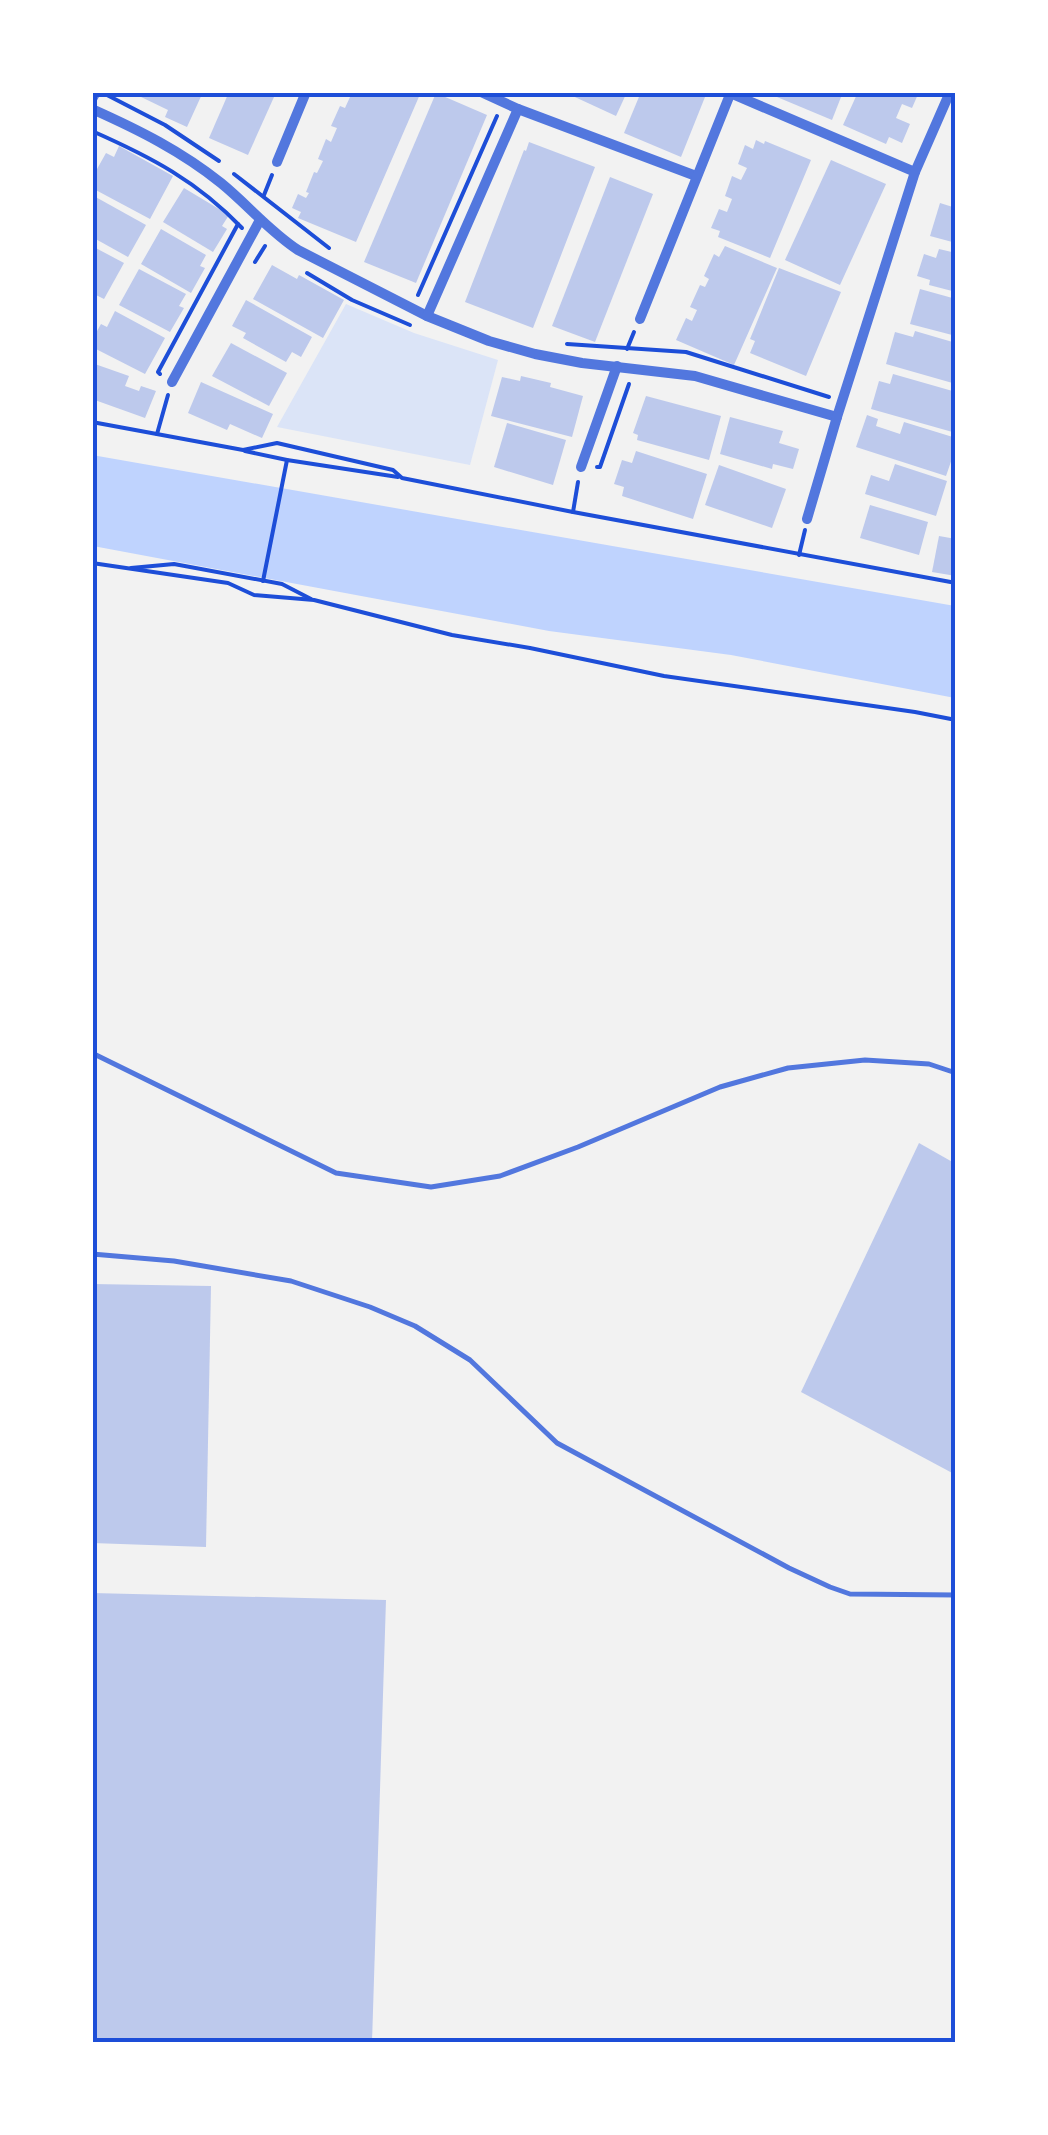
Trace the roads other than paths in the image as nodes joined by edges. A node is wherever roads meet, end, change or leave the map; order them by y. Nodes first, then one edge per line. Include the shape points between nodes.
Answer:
1 (306, 92) edge
2 (481, 92) edge
3 (950, 92) edge
4 (730, 93) edge
5 (92, 109) edge
6 (518, 109) junction
7 (277, 162) road end
8 (915, 172) junction
9 (696, 176) junction
10 (260, 220) junction
11 (427, 316) junction
12 (640, 318) road end
13 (618, 366) junction
14 (172, 382) road end
15 (837, 417) junction
16 (581, 467) road end
17 (807, 519) road end
18 (92, 1054) edge
19 (956, 1072) edge
20 (92, 1254) edge
21 (956, 1595) edge

1 - 7 street
2 - 6 street
3 - 8 street
4 - 8 street
4 - 9 street
5 - 10 street via 160,140
6 - 9 street
6 - 11 street
8 - 15 street
9 - 12 street
10 - 11 street via 314,259
10 - 14 street
11 - 13 street via 535,354
13 - 15 street via 694,376
13 - 16 street
15 - 17 street
18 - 19 lane via 336,1173 431,1187 500,1176 720,1087 788,1068 864,1060
20 - 21 lane via 174,1260 291,1281 370,1307 470,1360 556,1443 788,1568 850,1594

